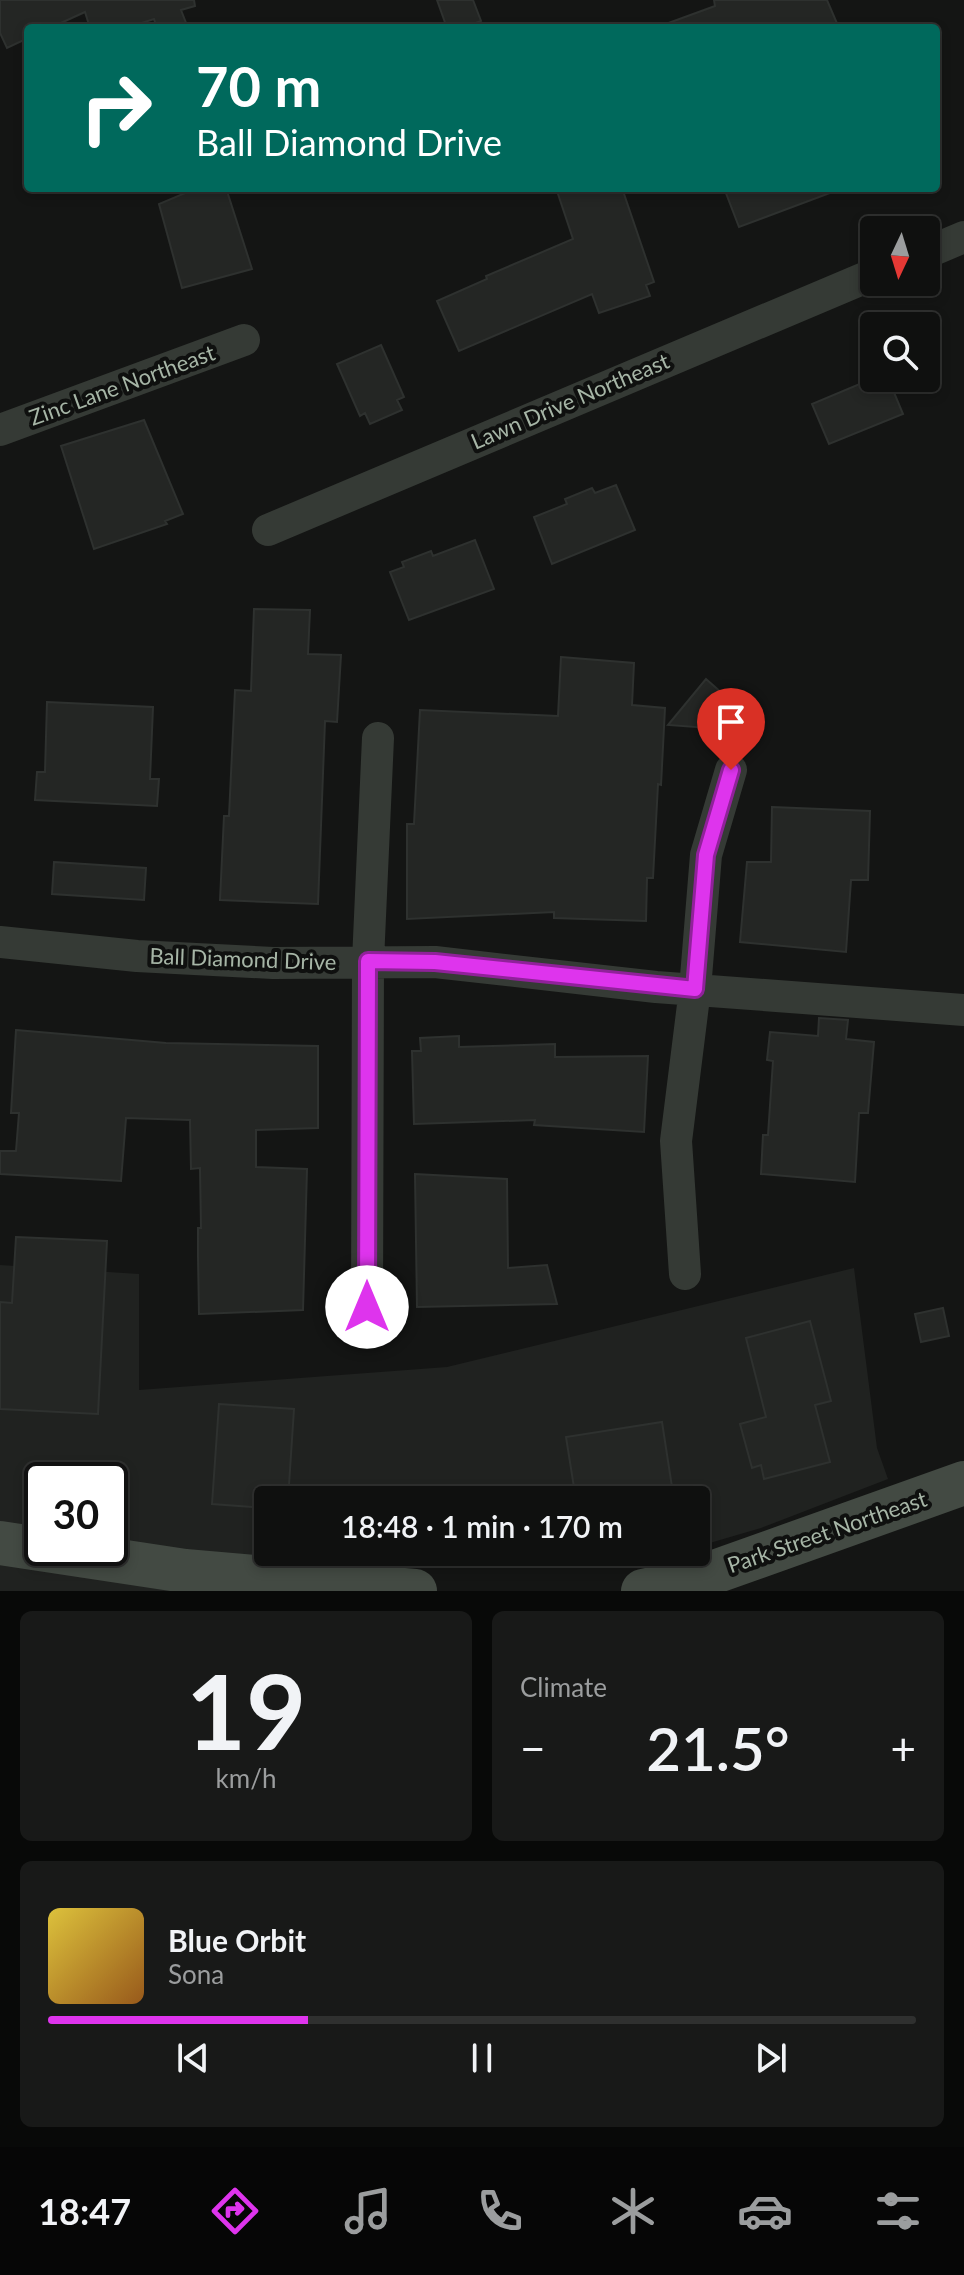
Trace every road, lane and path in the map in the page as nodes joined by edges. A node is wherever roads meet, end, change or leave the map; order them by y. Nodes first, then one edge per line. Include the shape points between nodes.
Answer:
1 (964, 237) edge
2 (940, 247) edge
3 (860, 280) edge
4 (244, 340) dead end
5 (0, 430) edge
6 (268, 530) dead end
7 (378, 738) dead end
8 (731, 770) dead end
9 (0, 942) edge
10 (368, 961) junction
11 (695, 989) junction
12 (964, 1010) edge
13 (685, 1274) dead end
14 (367, 1307) dead end
15 (964, 1483) edge
16 (0, 1543) edge
17 (656, 1590) edge
18 (415, 1591) edge

1 - 2 street
3 - 6 street, Lawn Drive Northeast
4 - 5 street, Zinc Lane Northeast
7 - 10 street
8 - 11 street via 706,855
9 - 10 street, Ball Diamond Drive via 137,956 273,963
10 - 11 street, Ball Diamond Drive via 435,962
10 - 14 street
11 - 12 street, Ball Diamond Drive
11 - 13 street via 676,1141
15 - 17 street, Park Street Northeast
16 - 18 street via 185,1571

